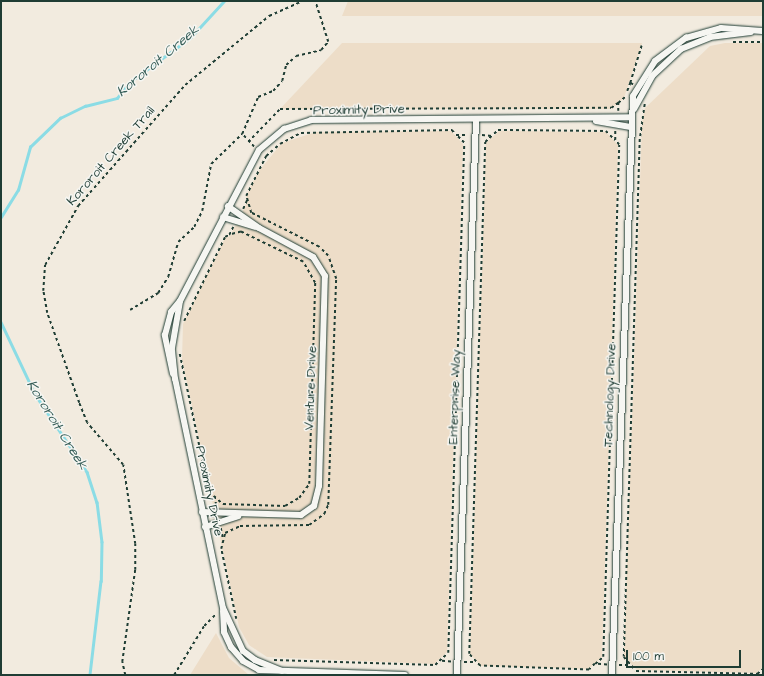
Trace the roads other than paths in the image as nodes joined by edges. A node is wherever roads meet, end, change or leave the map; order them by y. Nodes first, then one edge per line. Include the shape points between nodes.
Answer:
1 (762, 31) edge
2 (632, 114) junction
3 (476, 120) junction
4 (590, 120) junction
5 (630, 127) junction
6 (228, 206) junction
7 (223, 216) junction
8 (259, 228) junction
9 (202, 512) junction
10 (239, 516) junction
11 (205, 527) junction
12 (405, 675) edge
13 (457, 675) edge
14 (612, 675) edge

1 - 2 street via 710,37 690,44 661,65
1 - 2 street, Technology Drive via 721,28 686,38 655,61 637,87
2 - 4 street, Proximity Drive
2 - 5 street, Technology Drive
3 - 4 street, Proximity Drive
3 - 6 street, Proximity Drive via 311,120 284,129 259,150
3 - 13 street, Enterprise Way
4 - 5 street, Proximity Drive
5 - 14 street, Technology Drive
6 - 7 street, Proximity Drive
6 - 8 street, Venture Drive
7 - 8 street, Venture Drive
7 - 9 street, Proximity Drive via 180,301 173,334 175,379
8 - 10 street, Venture Drive via 313,257 325,276 319,486 314,506 301,515
9 - 10 street, Venture Drive
9 - 11 street, Proximity Drive
10 - 11 street, Venture Drive
11 - 12 street, Proximity Drive via 223,608 243,651 282,671

